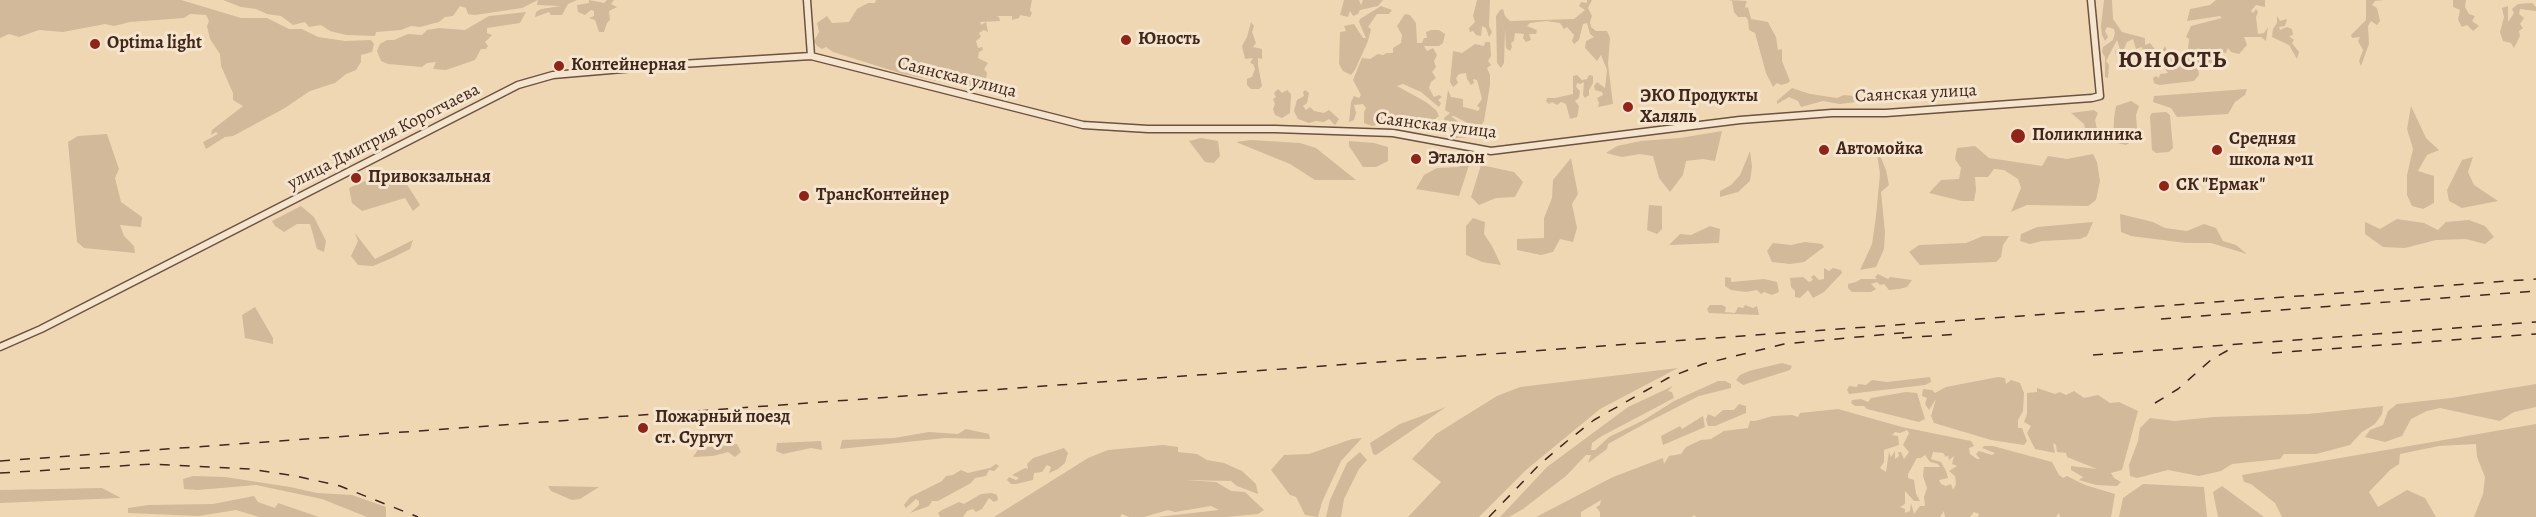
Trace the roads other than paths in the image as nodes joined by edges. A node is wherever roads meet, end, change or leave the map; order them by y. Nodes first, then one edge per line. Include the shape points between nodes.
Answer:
1 (807, 0) edge
2 (2091, 0) edge
3 (811, 56) junction
4 (0, 347) edge

1 - 3 street
2 - 3 street, Саянская улица via 2100,96 1740,120 1485,151 1393,133 1083,125
3 - 4 street, улица Дмитрия Коротчаева via 553,75 518,85

